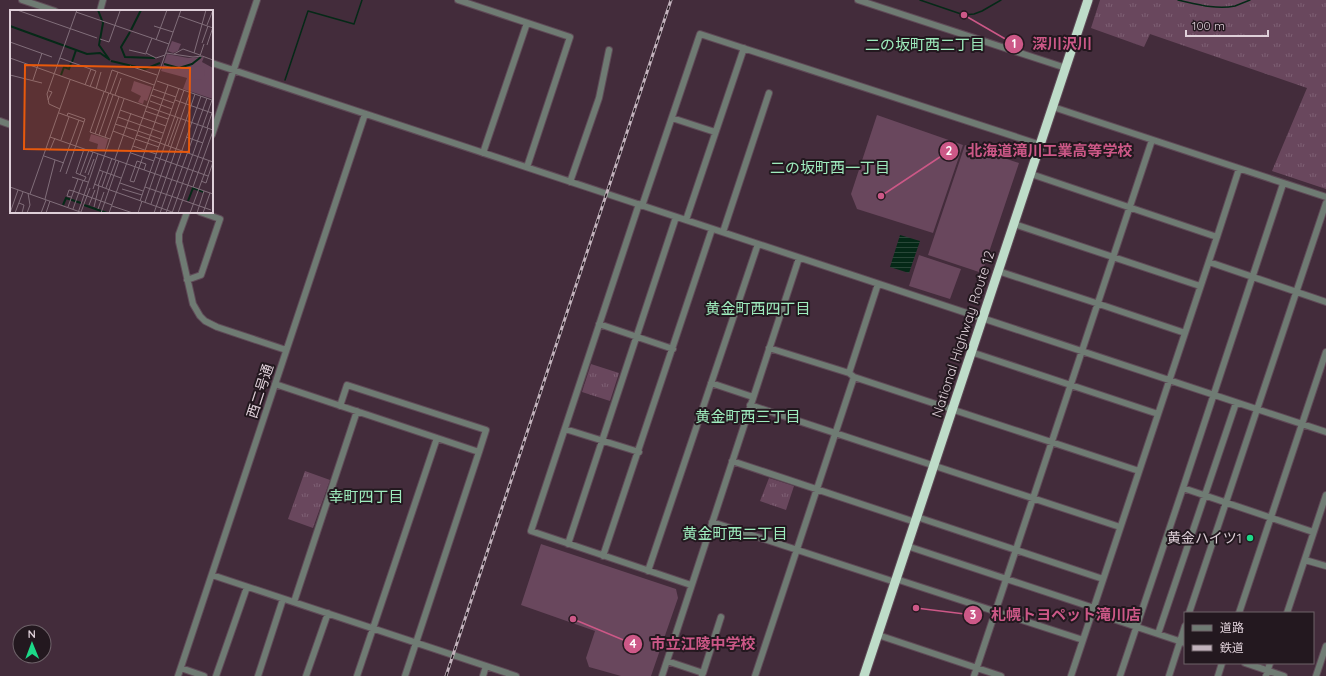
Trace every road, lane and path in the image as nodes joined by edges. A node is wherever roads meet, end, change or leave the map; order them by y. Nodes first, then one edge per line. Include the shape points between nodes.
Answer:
1 (22, 0) edge
2 (103, 0) edge
3 (257, 0) edge
4 (458, 0) edge
5 (858, 0) edge
6 (1088, 0) edge
7 (52, 10) edge
8 (100, 10) edge
9 (527, 24) junction
10 (744, 48) junction
11 (609, 50) dead end
12 (213, 63) edge
13 (1066, 68) junction
14 (234, 70) junction
15 (769, 93) dead end
16 (1053, 107) junction
17 (365, 114) junction
18 (672, 118) junction
19 (0, 121) edge
20 (10, 125) edge
21 (213, 132) edge
22 (715, 132) junction
23 (1152, 140) junction
24 (1041, 145) junction
25 (483, 154) junction
26 (527, 167) junction
27 (1239, 169) junction
28 (1031, 174) junction
29 (570, 182) junction
30 (1283, 184) junction
31 (1326, 197) edge
32 (1326, 203) edge
33 (640, 205) junction
34 (1131, 208) junction
35 (187, 213) edge
36 (203, 213) edge
37 (676, 217) junction
38 (686, 220) junction
39 (1014, 224) junction
40 (712, 229) junction
41 (723, 232) junction
42 (1217, 237) junction
43 (758, 244) junction
44 (1114, 257) junction
45 (799, 258) junction
46 (1209, 262) junction
47 (998, 271) junction
48 (1252, 277) junction
49 (187, 280) junction
50 (878, 284) junction
51 (1200, 286) junction
52 (1296, 292) junction
53 (1326, 302) edge
54 (1099, 304) junction
55 (983, 319) junction
56 (599, 324) junction
57 (1185, 333) junction
58 (636, 336) junction
59 (769, 348) junction
60 (673, 349) junction
61 (286, 350) junction
62 (1082, 351) junction
63 (971, 352) junction
64 (1326, 352) edge
65 (852, 375) junction
66 (1169, 380) junction
67 (711, 383) junction
68 (275, 384) junction
69 (1071, 386) junction
70 (1213, 395) junction
71 (753, 397) junction
72 (1236, 403) junction
73 (750, 405) junction
74 (340, 406) junction
75 (952, 409) junction
76 (1257, 410) junction
77 (357, 411) junction
78 (1158, 414) junction
79 (1302, 424) junction
80 (565, 429) junction
81 (1326, 432) edge
82 (836, 433) junction
83 (437, 438) junction
84 (602, 440) junction
85 (1052, 442) junction
86 (479, 452) junction
87 (639, 452) junction
88 (732, 461) junction
89 (934, 465) junction
90 (1140, 471) junction
91 (1183, 488) junction
92 (817, 489) junction
93 (1326, 495) edge
94 (1205, 496) junction
95 (1034, 498) junction
96 (1226, 503) junction
97 (1272, 519) junction
98 (916, 520) junction
99 (712, 522) junction
100 (1120, 527) junction
101 (1313, 532) junction
102 (568, 544) junction
103 (907, 546) junction
104 (797, 550) junction
105 (1016, 551) junction
106 (603, 556) junction
107 (1305, 560) junction
108 (1326, 566) edge
109 (648, 571) junction
110 (212, 576) junction
111 (1006, 579) junction
112 (1103, 579) junction
113 (896, 580) junction
114 (692, 585) junction
115 (247, 587) junction
116 (283, 599) junction
117 (294, 602) junction
118 (1093, 610) junction
119 (996, 611) junction
120 (1189, 612) edge
121 (1240, 612) edge
122 (1287, 612) edge
123 (328, 613) junction
124 (721, 617) dead end
125 (1136, 627) junction
126 (372, 628) junction
127 (1184, 632) edge
128 (1158, 634) junction
129 (878, 635) junction
130 (1083, 640) junction
131 (416, 643) junction
132 (1182, 643) edge
133 (1326, 646) edge
134 (667, 661) junction
135 (1222, 664) edge
136 (1247, 664) edge
137 (486, 666) junction
138 (181, 668) junction
139 (977, 668) junction
140 (1267, 673) edge
141 (702, 674) edge
142 (178, 676) edge
143 (204, 676) edge
144 (216, 676) edge
145 (258, 676) edge
146 (306, 676) edge
147 (357, 676) edge
148 (405, 676) edge
149 (483, 676) edge
150 (516, 676) edge
151 (662, 676) edge
152 (755, 676) edge
153 (864, 676) edge
154 (974, 676) edge
155 (1001, 676) edge
156 (1071, 676) edge
157 (1120, 676) edge
158 (1169, 676) edge
159 (1218, 676) edge
160 (1284, 676) edge
161 (1316, 676) edge

1 - 7 street
2 - 8 street
3 - 14 street
4 - 9 street
5 - 13 street
6 - 13 highway, National Highway Route 12
9 - 25 street
9 - 26 street via 570,37
10 - 18 street via 700,34
10 - 22 street
10 - 24 street
11 - 29 street via 599,98
12 - 14 street
13 - 16 highway, National Highway Route 12
14 - 17 street
14 - 21 street
15 - 41 street
16 - 23 street
16 - 24 highway, National Highway Route 12
17 - 25 street
17 - 61 street, 西二号通
18 - 22 street
18 - 33 street
19 - 20 street
22 - 38 street
23 - 27 street
23 - 34 street
24 - 28 highway, National Highway Route 12
25 - 26 street
26 - 29 street
27 - 30 street
27 - 42 street
28 - 34 street
28 - 39 highway, National Highway Route 12
29 - 33 street
30 - 31 street
30 - 48 street
32 - 52 street
33 - 37 street
33 - 56 street
34 - 42 street
34 - 44 street
35 - 49 street via 179,234 179,242
36 - 49 street via 220,219 201,275
37 - 38 street
37 - 58 street
38 - 40 street
39 - 44 street
39 - 47 highway, National Highway Route 12
40 - 41 street
40 - 60 street
41 - 43 street
42 - 46 street
43 - 45 street
43 - 67 street
44 - 51 street
44 - 54 street
45 - 50 street
45 - 59 street
46 - 48 street
46 - 51 street
47 - 54 street
47 - 55 highway, National Highway Route 12
48 - 52 street
48 - 70 street
49 - 61 street via 193,304 206,321
50 - 55 street
50 - 65 street
51 - 57 street
52 - 53 street
52 - 76 street
54 - 57 street
54 - 62 street
55 - 62 street
55 - 63 highway, National Highway Route 12
56 - 58 street
56 - 80 street
57 - 66 street
58 - 60 street
58 - 84 street
59 - 65 street
59 - 71 street
60 - 87 street
61 - 68 street, 西二号通
62 - 66 street
62 - 69 street
63 - 69 street
63 - 75 highway, National Highway Route 12
64 - 79 street
65 - 75 street
65 - 82 street
66 - 70 street
66 - 78 street
67 - 71 street
67 - 109 street
68 - 74 street
68 - 110 street, 西二号通
69 - 78 street
69 - 85 street
70 - 72 street
70 - 91 street
71 - 73 street
72 - 76 street
72 - 94 street
73 - 82 street
73 - 88 street
74 - 77 street
74 - 86 street via 347,385 479,427 486,430
75 - 85 street
75 - 89 highway, National Highway Route 12
76 - 79 street
76 - 96 street
77 - 83 street
77 - 117 street
78 - 90 street
79 - 81 street
79 - 97 street
80 - 84 street
80 - 102 street via 531,531
82 - 89 street
82 - 92 street
83 - 86 street
83 - 126 street
84 - 87 street
84 - 102 street
85 - 90 street
85 - 95 street
86 - 131 street
87 - 106 street
88 - 92 street
88 - 99 street
89 - 95 street
89 - 98 highway, National Highway Route 12
90 - 100 street
91 - 94 street
91 - 125 street
92 - 98 street
92 - 104 street
93 - 101 street
94 - 96 street
94 - 128 street
95 - 100 street
95 - 105 street
96 - 97 street
96 - 120 street
97 - 101 street
97 - 121 street
98 - 103 highway, National Highway Route 12
98 - 105 street
99 - 104 street
99 - 114 street
100 - 112 street
101 - 107 street
102 - 106 street
103 - 111 street
103 - 113 highway, National Highway Route 12
104 - 113 street
104 - 152 street
105 - 111 street
105 - 112 street
106 - 109 street
107 - 108 street
107 - 122 street
109 - 114 street
110 - 115 street
110 - 138 street, 西二号通
111 - 118 street
111 - 119 street
112 - 118 street
113 - 119 street
113 - 129 highway, National Highway Route 12
114 - 134 street
115 - 116 street
115 - 144 street
116 - 117 street
116 - 145 street
117 - 123 street
118 - 125 street
118 - 130 street
119 - 130 street
119 - 139 street
123 - 126 street
123 - 146 street
124 - 141 street
125 - 128 street
125 - 157 street
126 - 131 street
126 - 147 street
127 - 132 street
128 - 132 street
129 - 139 street
129 - 153 highway, National Highway Route 12
130 - 156 street
131 - 137 street
131 - 148 street
132 - 158 street
133 - 161 street
134 - 141 street
134 - 151 street
135 - 159 street
136 - 140 street
137 - 149 street
137 - 150 street
138 - 142 street, 西二号通
138 - 143 street
139 - 154 street
139 - 155 street
140 - 160 street

